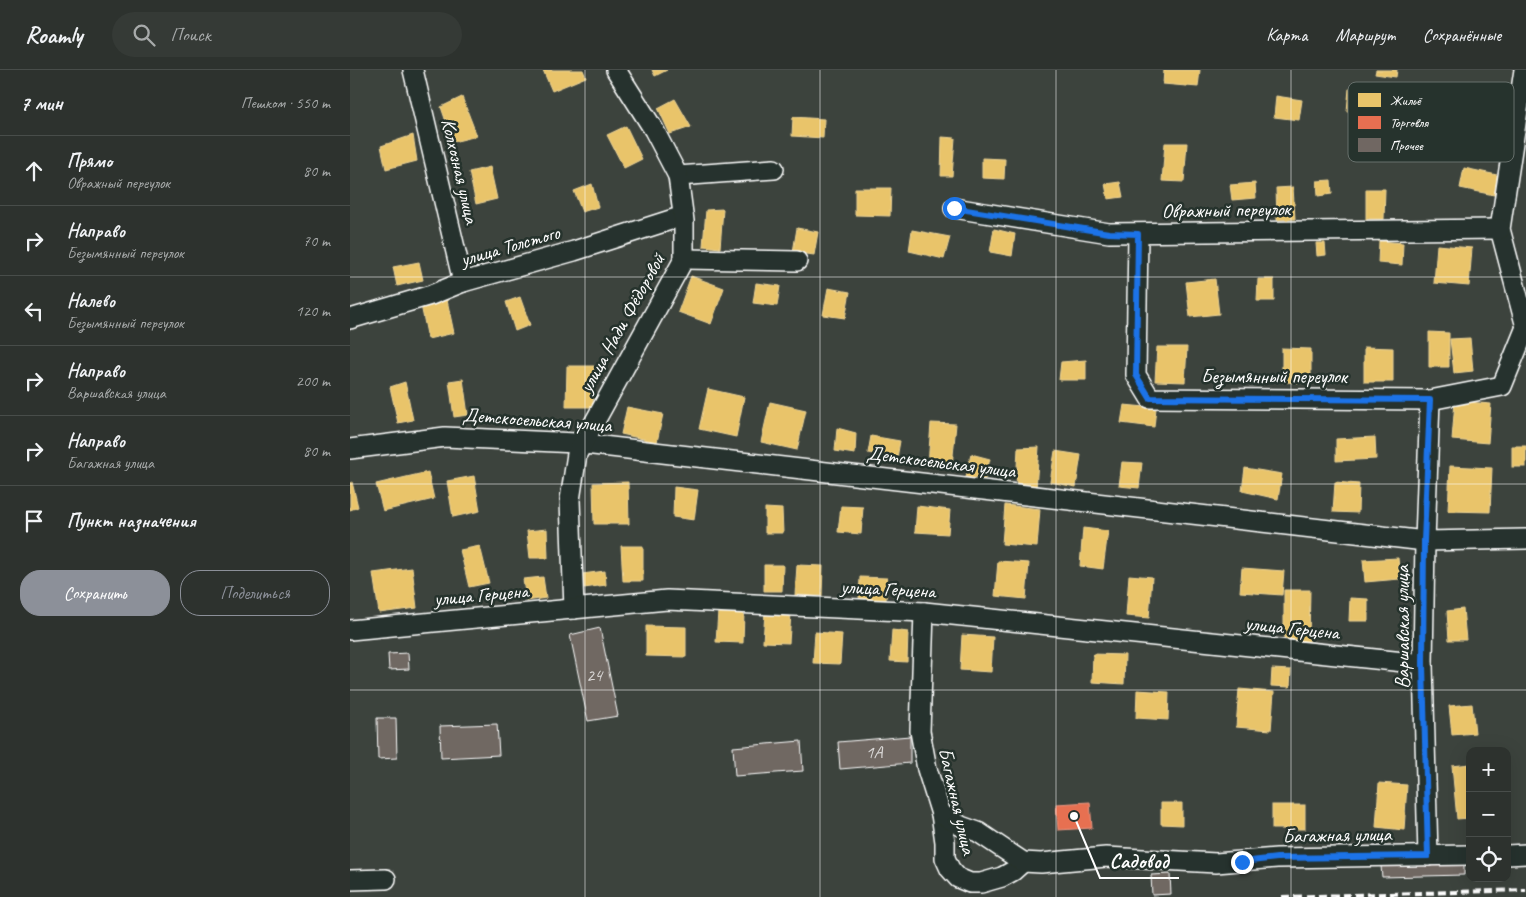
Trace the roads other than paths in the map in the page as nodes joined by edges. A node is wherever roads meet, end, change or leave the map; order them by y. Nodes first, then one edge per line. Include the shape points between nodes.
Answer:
1 (413, 70) edge
2 (616, 70) edge
3 (1524, 70) edge
4 (1514, 136) edge
5 (1510, 162) edge
6 (774, 169) dead end
7 (678, 176) junction
8 (954, 208) dead end
9 (683, 216) junction
10 (1500, 229) junction
11 (1138, 234) junction
12 (684, 258) junction
13 (797, 261) dead end
14 (463, 282) junction
15 (350, 319) edge
16 (1526, 327) edge
17 (1430, 400) junction
18 (582, 444) junction
19 (350, 449) edge
20 (1526, 539) edge
21 (1424, 541) junction
22 (574, 609) junction
23 (924, 612) junction
24 (350, 630) edge
25 (1423, 664) junction
26 (941, 814) junction
27 (961, 826) junction
28 (945, 842) junction
29 (1526, 854) edge
30 (1466, 855) edge
31 (1511, 855) edge
32 (1428, 856) junction
33 (1023, 862) junction
34 (386, 879) dead end
35 (350, 880) edge

1 - 14 street, Колхозная улица
2 - 7 street, улица Нади Фёдоровой via 654,130
3 - 4 street
5 - 10 street
6 - 7 street
7 - 9 street, улица Нади Фёдоровой
8 - 11 street, Овражный переулок via 1109,233
9 - 12 street, улица Нади Фёдоровой
9 - 14 street, улица Толстого
10 - 11 street, Овражный переулок
10 - 16 street
11 - 17 street, Безымянный переулок via 1136,375 1150,398
12 - 13 street
12 - 18 street, улица Нади Фёдоровой
14 - 15 street, улица Толстого
16 - 17 street, Безымянный переулок via 1502,386
17 - 21 street, Варшавская улица
18 - 19 street, Детскосельская улица via 445,437
18 - 21 street, Детскосельская улица
18 - 22 street, улица Нади Фёдоровой via 577,454 570,500
20 - 21 street, Детскосельская улица
21 - 25 street, Варшавская улица
22 - 23 street, улица Герцена via 667,600
22 - 24 street, улица Герцена
23 - 25 street, улица Герцена
23 - 26 street, Багажная улица via 920,730 927,769
25 - 32 street, Варшавская улица
26 - 27 street
26 - 28 street, Багажная улица
27 - 28 street
27 - 33 street via 978,832
28 - 33 street, Багажная улица via 950,869 958,878 970,882 981,883 1002,877
29 - 31 street
30 - 32 street, Багажная улица
32 - 33 street, Багажная улица via 1277,858 1216,863 1106,857 1041,864
34 - 35 street

